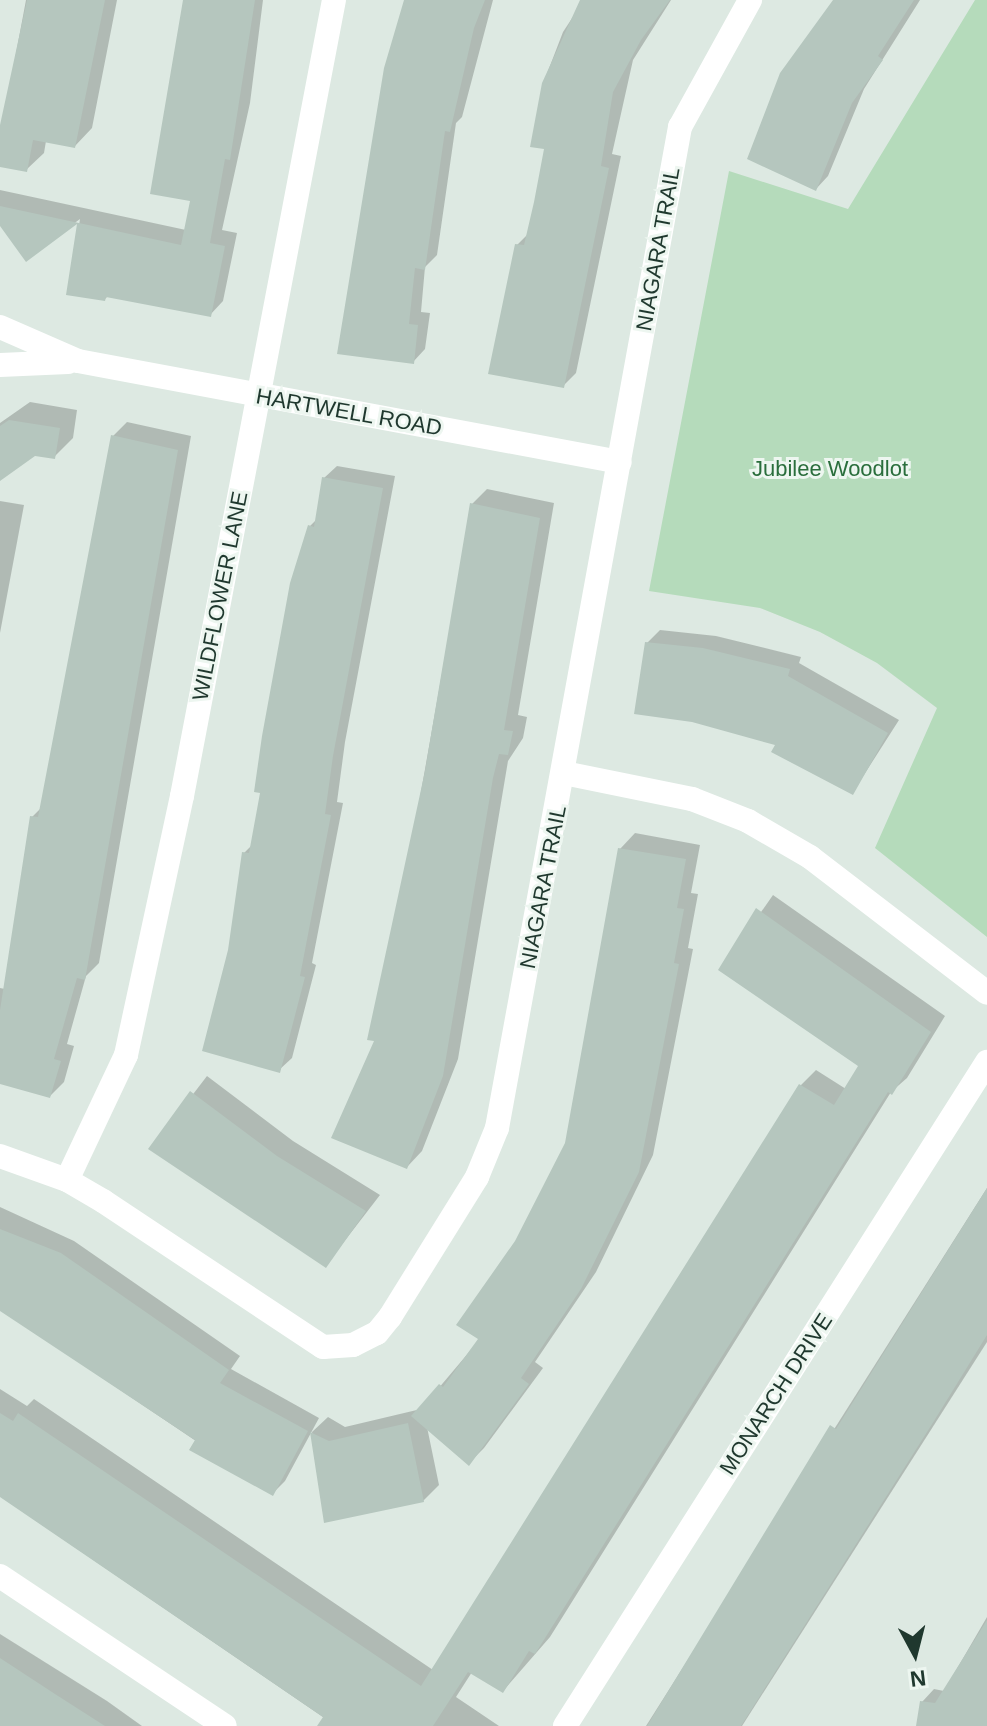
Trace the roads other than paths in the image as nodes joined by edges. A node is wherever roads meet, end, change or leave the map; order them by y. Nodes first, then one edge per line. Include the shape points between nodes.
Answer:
1 (334, 0) edge
2 (750, 0) edge
3 (0, 327) edge
4 (78, 361) junction
5 (0, 365) edge
6 (258, 396) junction
7 (620, 462) junction
8 (564, 773) junction
9 (987, 993) edge
10 (987, 1062) edge
11 (0, 1156) edge
12 (67, 1180) junction
13 (0, 1576) edge
14 (225, 1726) edge
15 (565, 1726) edge

1 - 6 street, WILDFLOWER LANE
2 - 7 street, NIAGARA TRAIL via 680,127
3 - 4 street, HARTWELL ROAD
4 - 5 street, HARTWELL ROAD
4 - 6 street, HARTWELL ROAD
6 - 7 street, HARTWELL ROAD
6 - 12 street, WILDFLOWER LANE via 182,796 126,1055
7 - 8 street, NIAGARA TRAIL
8 - 9 street via 692,799 748,821 810,857
8 - 12 street, NIAGARA TRAIL via 502,1108 489,1151 377,1333 353,1345 323,1347
10 - 15 street, MONARCH DRIVE
11 - 12 street, NIAGARA TRAIL
13 - 14 street

